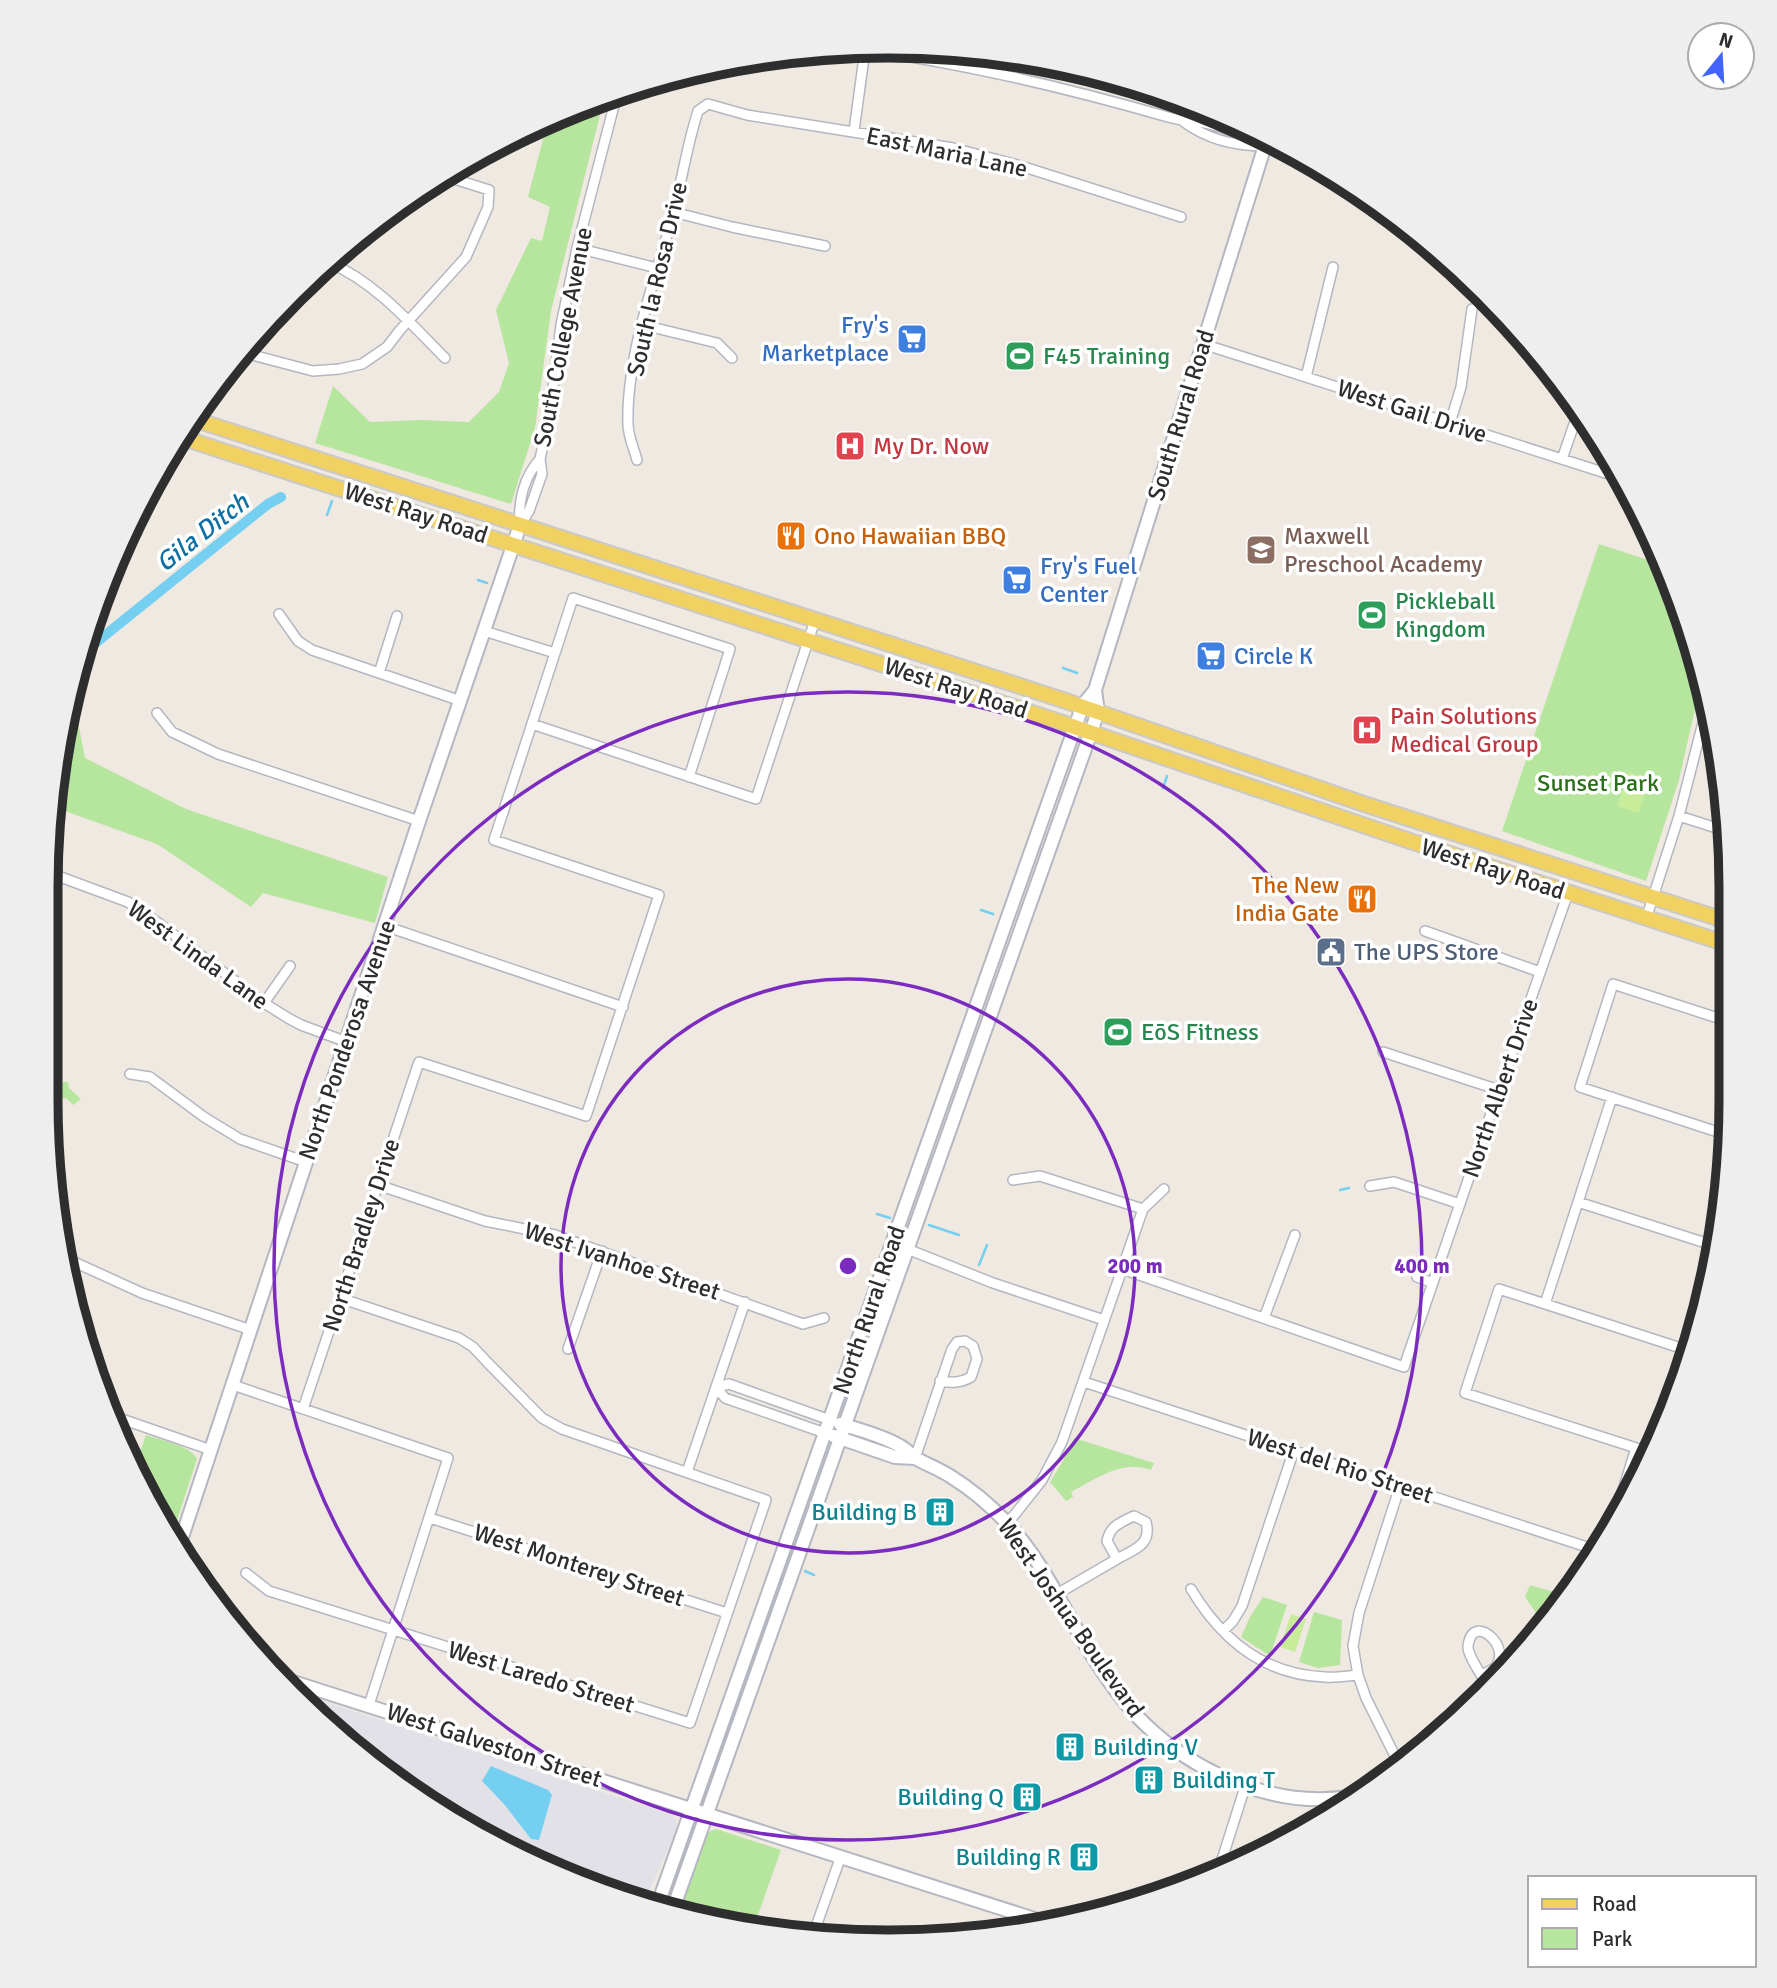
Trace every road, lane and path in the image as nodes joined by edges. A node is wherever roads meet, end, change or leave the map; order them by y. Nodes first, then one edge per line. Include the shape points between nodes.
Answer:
1 (864, 59) edge
2 (928, 59) edge
3 (708, 104) joint
4 (614, 105) edge
5 (1221, 128) edge
6 (854, 131) junction
7 (1264, 147) edge
8 (456, 179) edge
9 (673, 212) junction
10 (1181, 217) dead end
11 (825, 246) dead end
12 (577, 248) junction
13 (337, 267) edge
14 (1334, 267) dead end
15 (657, 268) junction
16 (1472, 309) dead end
17 (409, 321) junction
18 (643, 325) junction
19 (1203, 344) junction
20 (252, 355) edge
21 (445, 358) dead end
22 (732, 358) dead end
23 (1306, 377) junction
24 (1575, 421) edge
25 (201, 422) edge
26 (1450, 423) junction
27 (190, 440) edge
28 (1562, 459) junction
29 (637, 460) dead end
30 (1609, 474) edge
31 (516, 535) junction
32 (279, 614) dead end
33 (397, 616) dead end
34 (815, 620) junction
35 (484, 631) junction
36 (809, 640) junction
37 (555, 653) junction
38 (379, 673) junction
39 (1096, 690) junction
40 (461, 701) junction
41 (157, 713) dead end
42 (1079, 716) junction
43 (1094, 722) junction
44 (532, 724) junction
45 (1703, 724) edge
46 (689, 777) junction
47 (1364, 804) junction
48 (1679, 816) junction
49 (419, 821) junction
50 (1357, 823) junction
51 (1716, 828) edge
52 (58, 876) edge
53 (1568, 893) junction
54 (1653, 897) junction
55 (1719, 918) edge
56 (1646, 919) junction
57 (385, 926) junction
58 (1425, 931) dead end
59 (1719, 942) edge
60 (290, 966) dead end
61 (1540, 972) junction
62 (264, 1003) junction
63 (623, 1007) junction
64 (1719, 1018) edge
65 (347, 1042) junction
66 (1383, 1052) dead end
67 (130, 1073) dead end
68 (1499, 1090) junction
69 (1612, 1097) junction
70 (1718, 1132) edge
71 (306, 1162) junction
72 (1013, 1181) dead end
73 (378, 1185) junction
74 (1370, 1186) dead end
75 (1164, 1189) dead end
76 (1578, 1202) junction
77 (1460, 1204) junction
78 (1143, 1209) junction
79 (1294, 1235) dead end
80 (892, 1243) junction
81 (1706, 1243) edge
82 (908, 1249) junction
83 (602, 1251) junction
84 (74, 1262) edge
85 (1122, 1269) junction
86 (1417, 1278) dead end
87 (1433, 1283) junction
88 (340, 1298) junction
89 (745, 1302) junction
90 (1545, 1304) junction
91 (824, 1318) dead end
92 (1264, 1318) junction
93 (1104, 1320) junction
94 (251, 1330) junction
95 (1681, 1348) edge
96 (568, 1349) dead end
97 (940, 1381) junction
98 (1084, 1382) junction
99 (233, 1385) junction
100 (716, 1387) junction
101 (303, 1409) junction
102 (122, 1419) edge
103 (830, 1420) junction
104 (845, 1425) junction
105 (825, 1433) junction
106 (841, 1438) junction
107 (1636, 1447) junction
108 (1642, 1449) edge
109 (211, 1450) junction
110 (1294, 1451) junction
111 (915, 1458) junction
112 (687, 1472) junction
113 (1625, 1484) edge
114 (1400, 1486) junction
115 (430, 1518) junction
116 (1008, 1524) junction
117 (182, 1535) edge
118 (1588, 1547) edge
119 (1117, 1559) junction
120 (246, 1573) dead end
121 (1191, 1589) dead end
122 (1057, 1594) junction
123 (727, 1613) junction
124 (1223, 1631) junction
125 (393, 1632) junction
126 (1497, 1664) edge
127 (1491, 1670) edge
128 (1358, 1675) junction
129 (1482, 1675) junction
130 (1484, 1679) edge
131 (298, 1684) edge
132 (369, 1705) junction
133 (1396, 1758) edge
134 (1245, 1787) junction
135 (1338, 1798) edge
136 (700, 1811) junction
137 (841, 1856) junction
138 (1222, 1860) edge
139 (661, 1898) edge
140 (675, 1902) edge
141 (1030, 1917) edge
142 (815, 1926) edge

1 - 6 street
2 - 5 street
3 - 6 street, East Maria Lane via 747,115
3 - 9 street, South la Rosa Drive via 698,111 690,135
4 - 12 street, South College Avenue
6 - 10 street, East Maria Lane via 953,148
7 - 19 main road, South Rural Road
8 - 17 street via 489,190 488,207 466,257
9 - 11 street
9 - 15 street, South la Rosa Drive
12 - 15 street
12 - 31 street, South College Avenue via 540,459 530,470 518,507
13 - 17 street
14 - 23 street
15 - 18 street, South la Rosa Drive
16 - 26 street via 1461,387
17 - 20 street via 379,353 362,364 339,369 313,371
17 - 21 street
18 - 22 street via 717,343
18 - 29 street, South la Rosa Drive via 632,368 628,426
19 - 23 street, West Gail Drive
19 - 39 main road, South Rural Road
23 - 26 street, West Gail Drive
24 - 28 street
25 - 31 main road, West Ray Road
26 - 28 street, West Gail Drive
27 - 31 main road, West Ray Road
28 - 30 street, West Gail Drive
31 - 34 main road, West Ray Road
31 - 35 main road, North Ponderosa Avenue
31 - 36 main road, West Ray Road
32 - 38 street via 298,641 312,650
33 - 38 street
34 - 36 street
34 - 42 main road, West Ray Road
35 - 37 street
35 - 40 main road, North Ponderosa Avenue
36 - 42 main road, West Ray Road
36 - 46 street via 756,799
37 - 44 street
37 - 46 street via 573,598 730,649
38 - 40 street
39 - 42 main road, South Rural Road
39 - 43 main road, South Rural Road
40 - 49 main road, North Ponderosa Avenue
41 - 49 street via 172,732 218,754
42 - 43 main road, West Ray Road
42 - 43 main road, West Ray Road
42 - 80 main road, North Rural Road
43 - 47 main road, West Ray Road
43 - 50 main road, West Ray Road
43 - 82 main road, North Rural Road
44 - 46 street
44 - 63 street via 494,839 659,895
45 - 48 street
47 - 50 main road
47 - 54 main road, West Ray Road
48 - 51 street
48 - 54 street
49 - 57 main road, North Ponderosa Avenue
50 - 53 main road, West Ray Road
52 - 62 street, West Linda Lane via 128,902
53 - 56 main road, West Ray Road
53 - 61 street, North Albert Drive
54 - 55 main road, West Ray Road
54 - 56 street
56 - 59 main road, West Ray Road
57 - 63 street
57 - 65 main road, North Ponderosa Avenue
58 - 61 street
60 - 62 street
61 - 68 street, North Albert Drive
62 - 65 street, West Linda Lane via 301,1025
63 - 73 street, North Bradley Drive via 586,1116 419,1062
64 - 69 street via 1613,984 1580,1087
65 - 71 main road, North Ponderosa Avenue
66 - 68 street
67 - 71 street via 150,1077 240,1139
68 - 77 street, North Albert Drive
69 - 70 street
69 - 76 street
71 - 94 main road, North Ponderosa Avenue
72 - 78 street via 1040,1176
73 - 83 street, West Ivanhoe Street via 468,1217 543,1231
73 - 88 street, North Bradley Drive
74 - 77 street via 1394,1182
75 - 78 street
76 - 81 street
76 - 90 street
77 - 87 street, North Albert Drive
78 - 85 street
79 - 92 street
80 - 82 street
80 - 103 main road, North Rural Road
82 - 93 street
82 - 104 main road, North Rural Road
83 - 89 street, West Ivanhoe Street
83 - 96 street
84 - 94 street via 142,1293
85 - 92 street
85 - 93 street
86 - 87 street
87 - 92 street, North Albert Drive via 1405,1367
88 - 101 street, North Bradley Drive
88 - 112 street via 459,1338 542,1418 562,1429
89 - 91 street, West Ivanhoe Street via 803,1324
89 - 100 street
90 - 95 street
90 - 107 street via 1499,1289 1465,1393
93 - 98 street
94 - 99 main road, North Ponderosa Avenue
97 - 97 street via 964,1382 971,1377 977,1359 973,1346 957,1342
97 - 111 street
98 - 110 street, West del Rio Street
98 - 116 street via 1042,1480
99 - 101 street
99 - 109 main road, North Ponderosa Avenue
100 - 103 street, West Joshua Boulevard via 729,1384
100 - 105 street, West Joshua Boulevard via 725,1398
100 - 112 street
101 - 115 street via 448,1458
102 - 109 street
103 - 104 main road, West Joshua Boulevard
103 - 105 main road, North Rural Road
104 - 106 main road, North Rural Road
104 - 111 main road, West Joshua Boulevard via 901,1446
105 - 106 main road, West Joshua Boulevard
105 - 136 main road, North Rural Road
106 - 111 main road, West Joshua Boulevard via 895,1457
106 - 136 main road, North Rural Road
107 - 108 street
107 - 113 street
109 - 117 main road, North Ponderosa Avenue
110 - 114 street, West del Rio Street
110 - 124 street via 1241,1606
111 - 116 main road, West Joshua Boulevard via 966,1487
112 - 123 street via 766,1500
114 - 118 street, West del Rio Street
114 - 128 street via 1359,1613 1353,1646
115 - 123 street, West Monterey Street
115 - 125 street
116 - 122 main road, West Joshua Boulevard
119 - 119 street via 1144,1543 1149,1533 1146,1522 1133,1516 1109,1532 1107,1541
119 - 122 street
120 - 125 street, West Laredo Street via 269,1591
121 - 124 street
122 - 134 main road, West Joshua Boulevard via 1093,1657 1135,1713 1167,1743
123 - 125 street, West Laredo Street via 690,1723
124 - 128 street via 1263,1662 1283,1669 1325,1677
125 - 132 street
126 - 129 street via 1500,1650 1495,1641 1483,1631 1475,1632 1469,1652
127 - 129 street
128 - 133 street
129 - 130 street
131 - 132 main road, West Galveston Street
132 - 136 main road, West Galveston Street
134 - 135 main road, West Joshua Boulevard via 1306,1799
134 - 138 street
136 - 137 main road, West Galveston Street
136 - 139 main road, North Rural Road
136 - 140 main road, North Rural Road
137 - 141 main road, West Galveston Street
137 - 142 street

